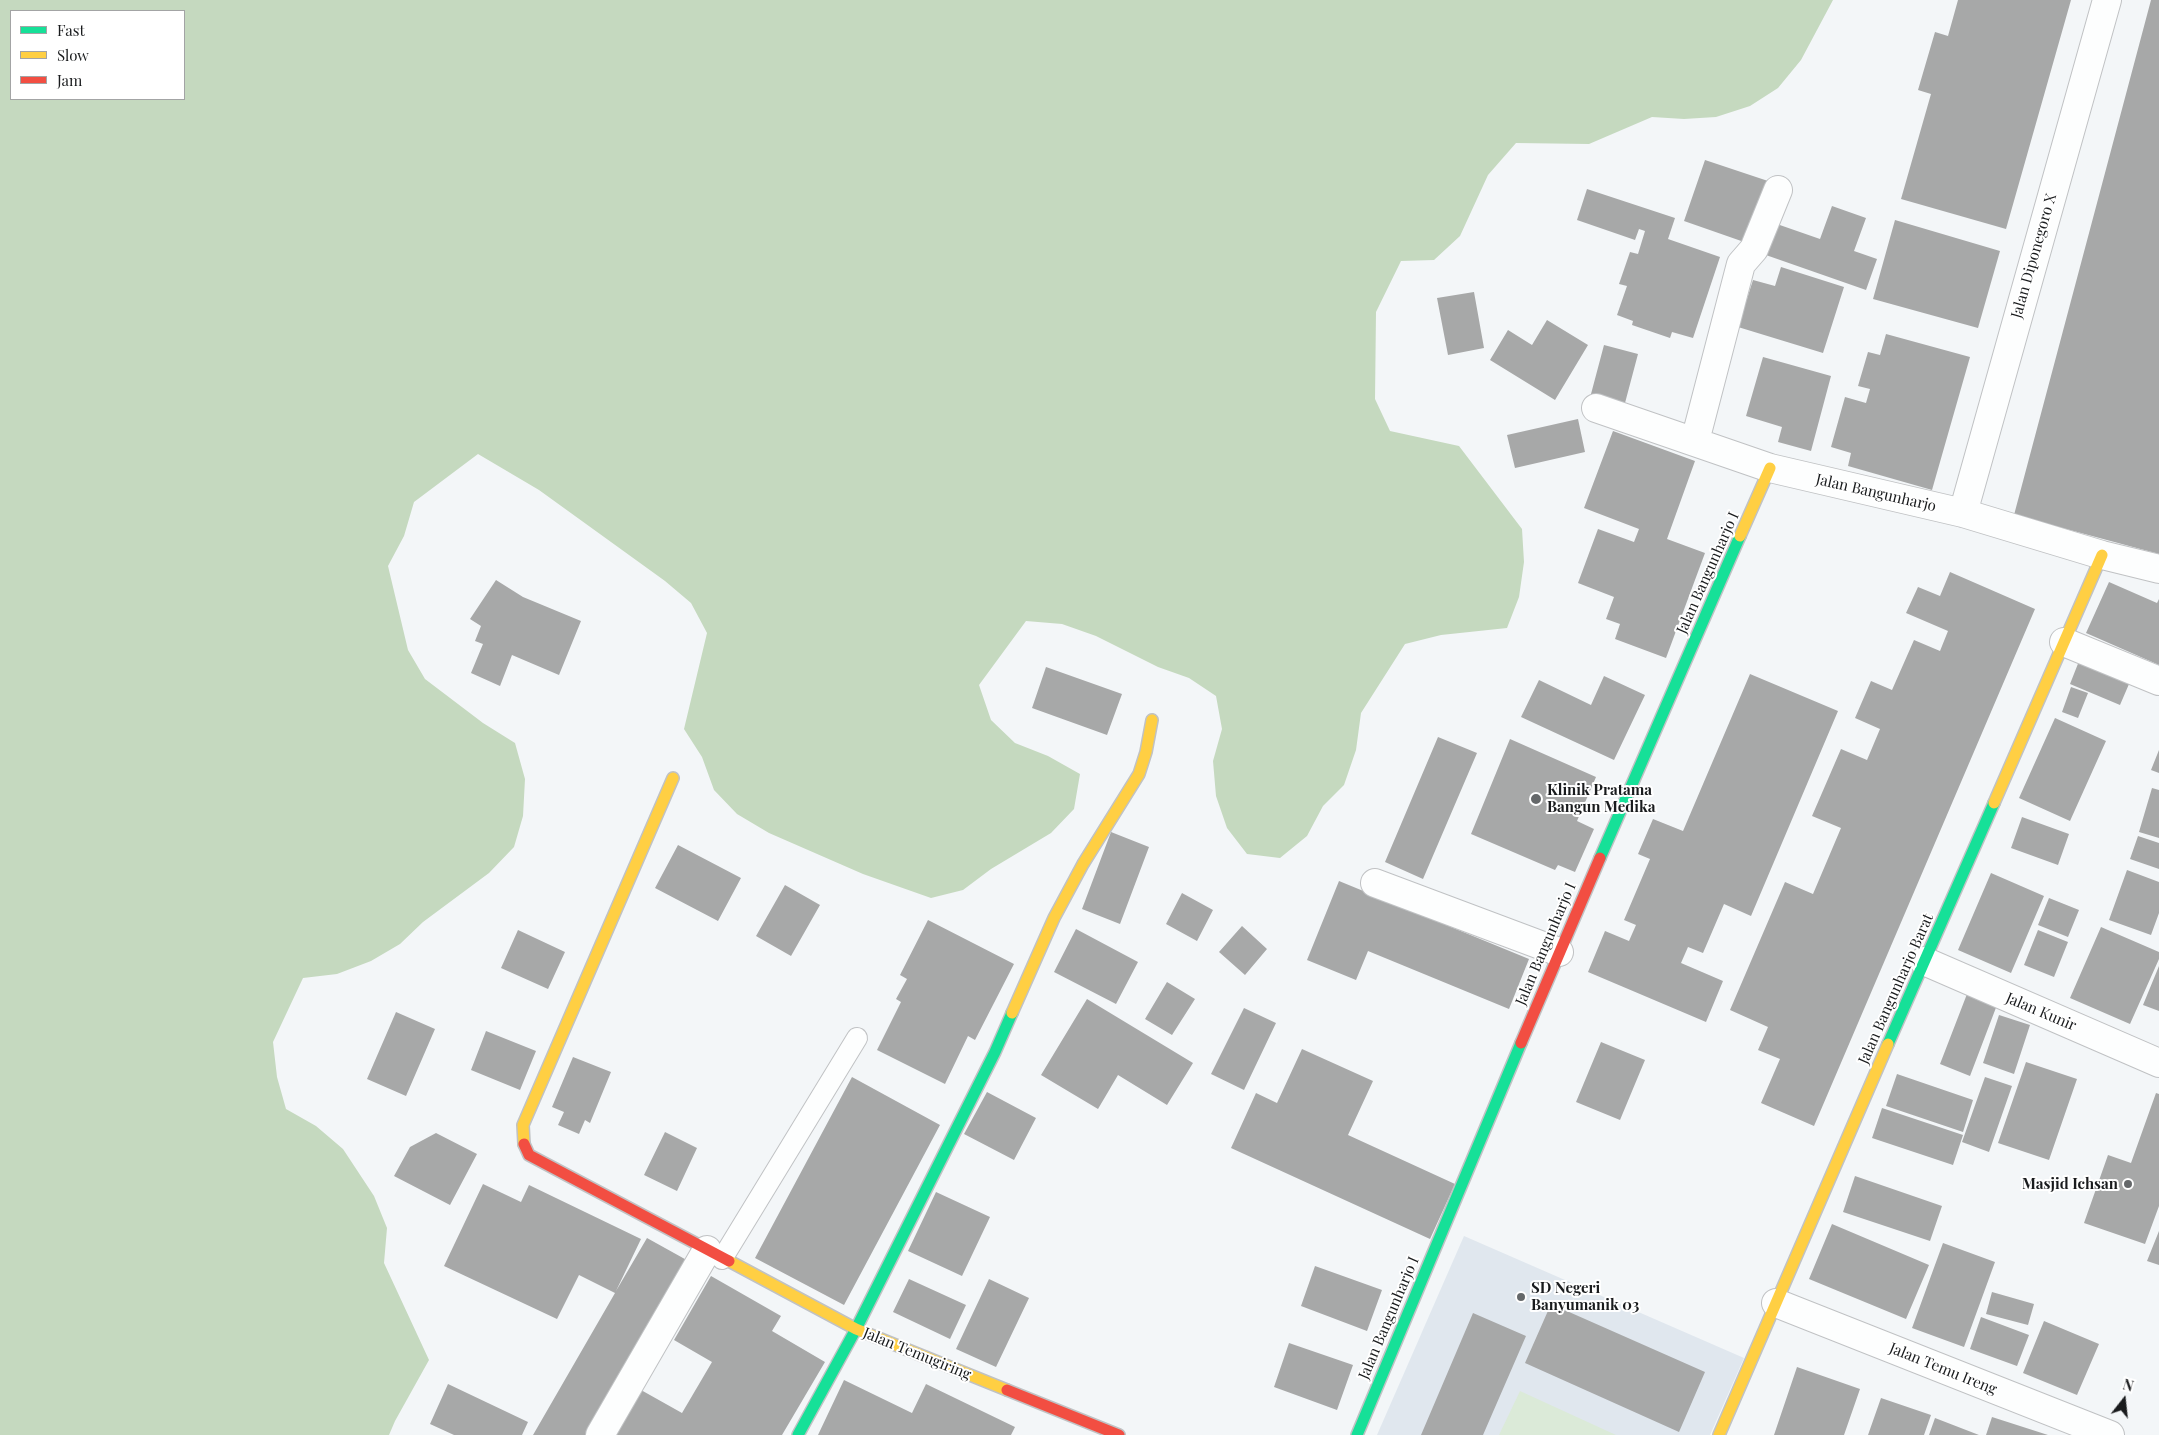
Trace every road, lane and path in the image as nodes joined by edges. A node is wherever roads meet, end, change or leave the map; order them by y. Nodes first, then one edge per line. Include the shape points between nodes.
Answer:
1 (2107, 0) edge
2 (1778, 190) dead end
3 (1596, 408) dead end
4 (1695, 441) junction
5 (1770, 468) junction
6 (1963, 513) junction
7 (2102, 555) junction
8 (2159, 569) edge
9 (2064, 642) junction
10 (2159, 681) edge
11 (1152, 720) dead end
12 (673, 778) dead end
13 (1375, 883) dead end
14 (1559, 952) junction
15 (1924, 961) junction
16 (857, 1038) dead end
17 (2159, 1063) edge
18 (715, 1255) junction
19 (1776, 1303) junction
20 (856, 1330) junction
21 (600, 1435) edge
22 (798, 1435) edge
23 (1119, 1435) edge
24 (1356, 1435) edge
25 (1719, 1435) edge
26 (2110, 1435) edge

1 - 6 street, Jalan Diponegoro X
2 - 4 street via 1754,249 1742,264
3 - 4 street, Jalan Bangunharjo
4 - 5 street, Jalan Bangunharjo
5 - 6 street, Jalan Bangunharjo
5 - 14 street, Jalan Bangunharjo I
6 - 7 street, Jalan Bangunharjo
7 - 8 street, Jalan Bangunharjo
7 - 9 street, Jalan Bangunharjo Barat
9 - 10 street
9 - 15 street, Jalan Bangunharjo Barat
11 - 20 street via 1139,774 1054,918 995,1052
12 - 18 street, Jalan Temugiring via 522,1125 523,1142 529,1155
13 - 14 street
14 - 24 street, Jalan Bangunharjo I
15 - 17 street, Jalan Kunir
15 - 19 street, Jalan Bangunharjo Barat
16 - 18 lane
18 - 20 street, Jalan Temugiring
18 - 21 street
19 - 25 street, Jalan Bangunharjo Barat
19 - 26 street, Jalan Temu Ireng
20 - 22 street
20 - 23 street, Jalan Temugiring

